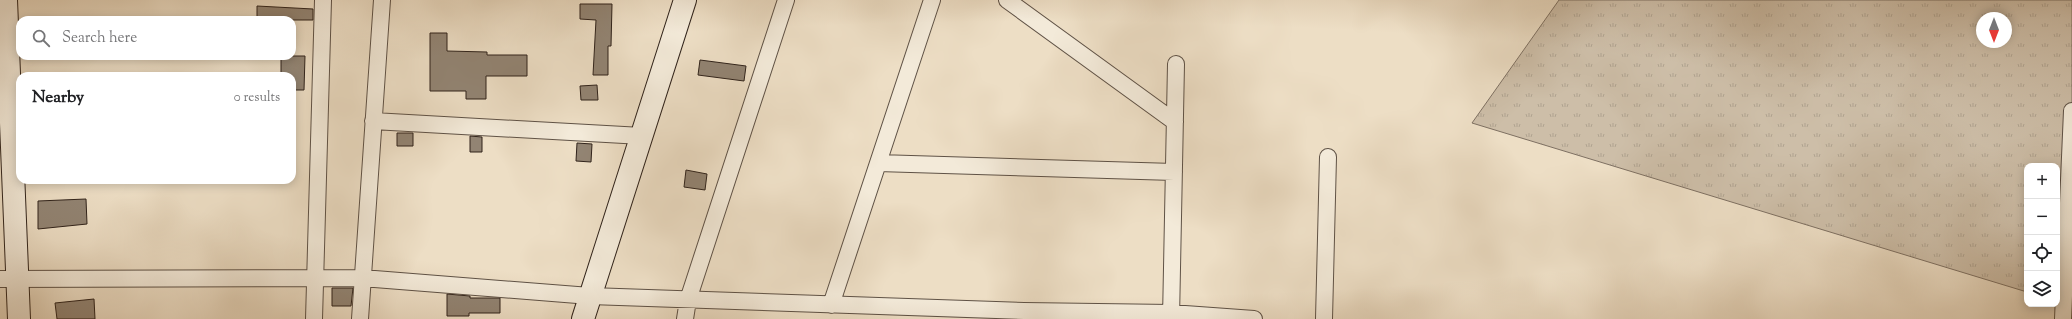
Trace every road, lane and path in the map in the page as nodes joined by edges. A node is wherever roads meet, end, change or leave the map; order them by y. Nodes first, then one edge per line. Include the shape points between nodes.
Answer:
1 (6, 0) edge
2 (323, 0) edge
3 (382, 0) edge
4 (684, 0) edge
5 (786, 0) edge
6 (932, 0) edge
7 (1007, 0) edge
8 (1176, 64) dead end
9 (2072, 111) edge
10 (373, 121) junction
11 (1175, 122) junction
12 (642, 136) junction
13 (6, 138) edge
14 (1328, 157) dead end
15 (878, 163) junction
16 (1174, 172) junction
17 (2070, 217) edge
18 (316, 278) junction
19 (362, 278) junction
20 (9, 279) edge
21 (590, 296) junction
22 (688, 300) junction
23 (831, 305) junction
24 (1024, 315) edge
25 (1171, 316) edge
26 (19, 319) edge
27 (314, 319) edge
28 (360, 319) edge
29 (583, 319) edge
30 (685, 319) edge
31 (1254, 319) edge
32 (1324, 319) edge
33 (2063, 319) edge

1 - 13 street
2 - 18 street
3 - 10 street
4 - 12 street
5 - 22 street
6 - 15 street
7 - 11 street
8 - 11 street
9 - 17 street
10 - 12 street
10 - 19 street
11 - 16 street
12 - 21 street
13 - 20 street
14 - 32 street
15 - 16 street
15 - 23 street
16 - 25 street
17 - 33 street
18 - 19 street
18 - 20 street
18 - 27 street
19 - 21 street
19 - 28 street
20 - 26 street
21 - 22 street
21 - 29 street
22 - 23 street
22 - 30 street
23 - 24 street
24 - 25 street
25 - 31 street

